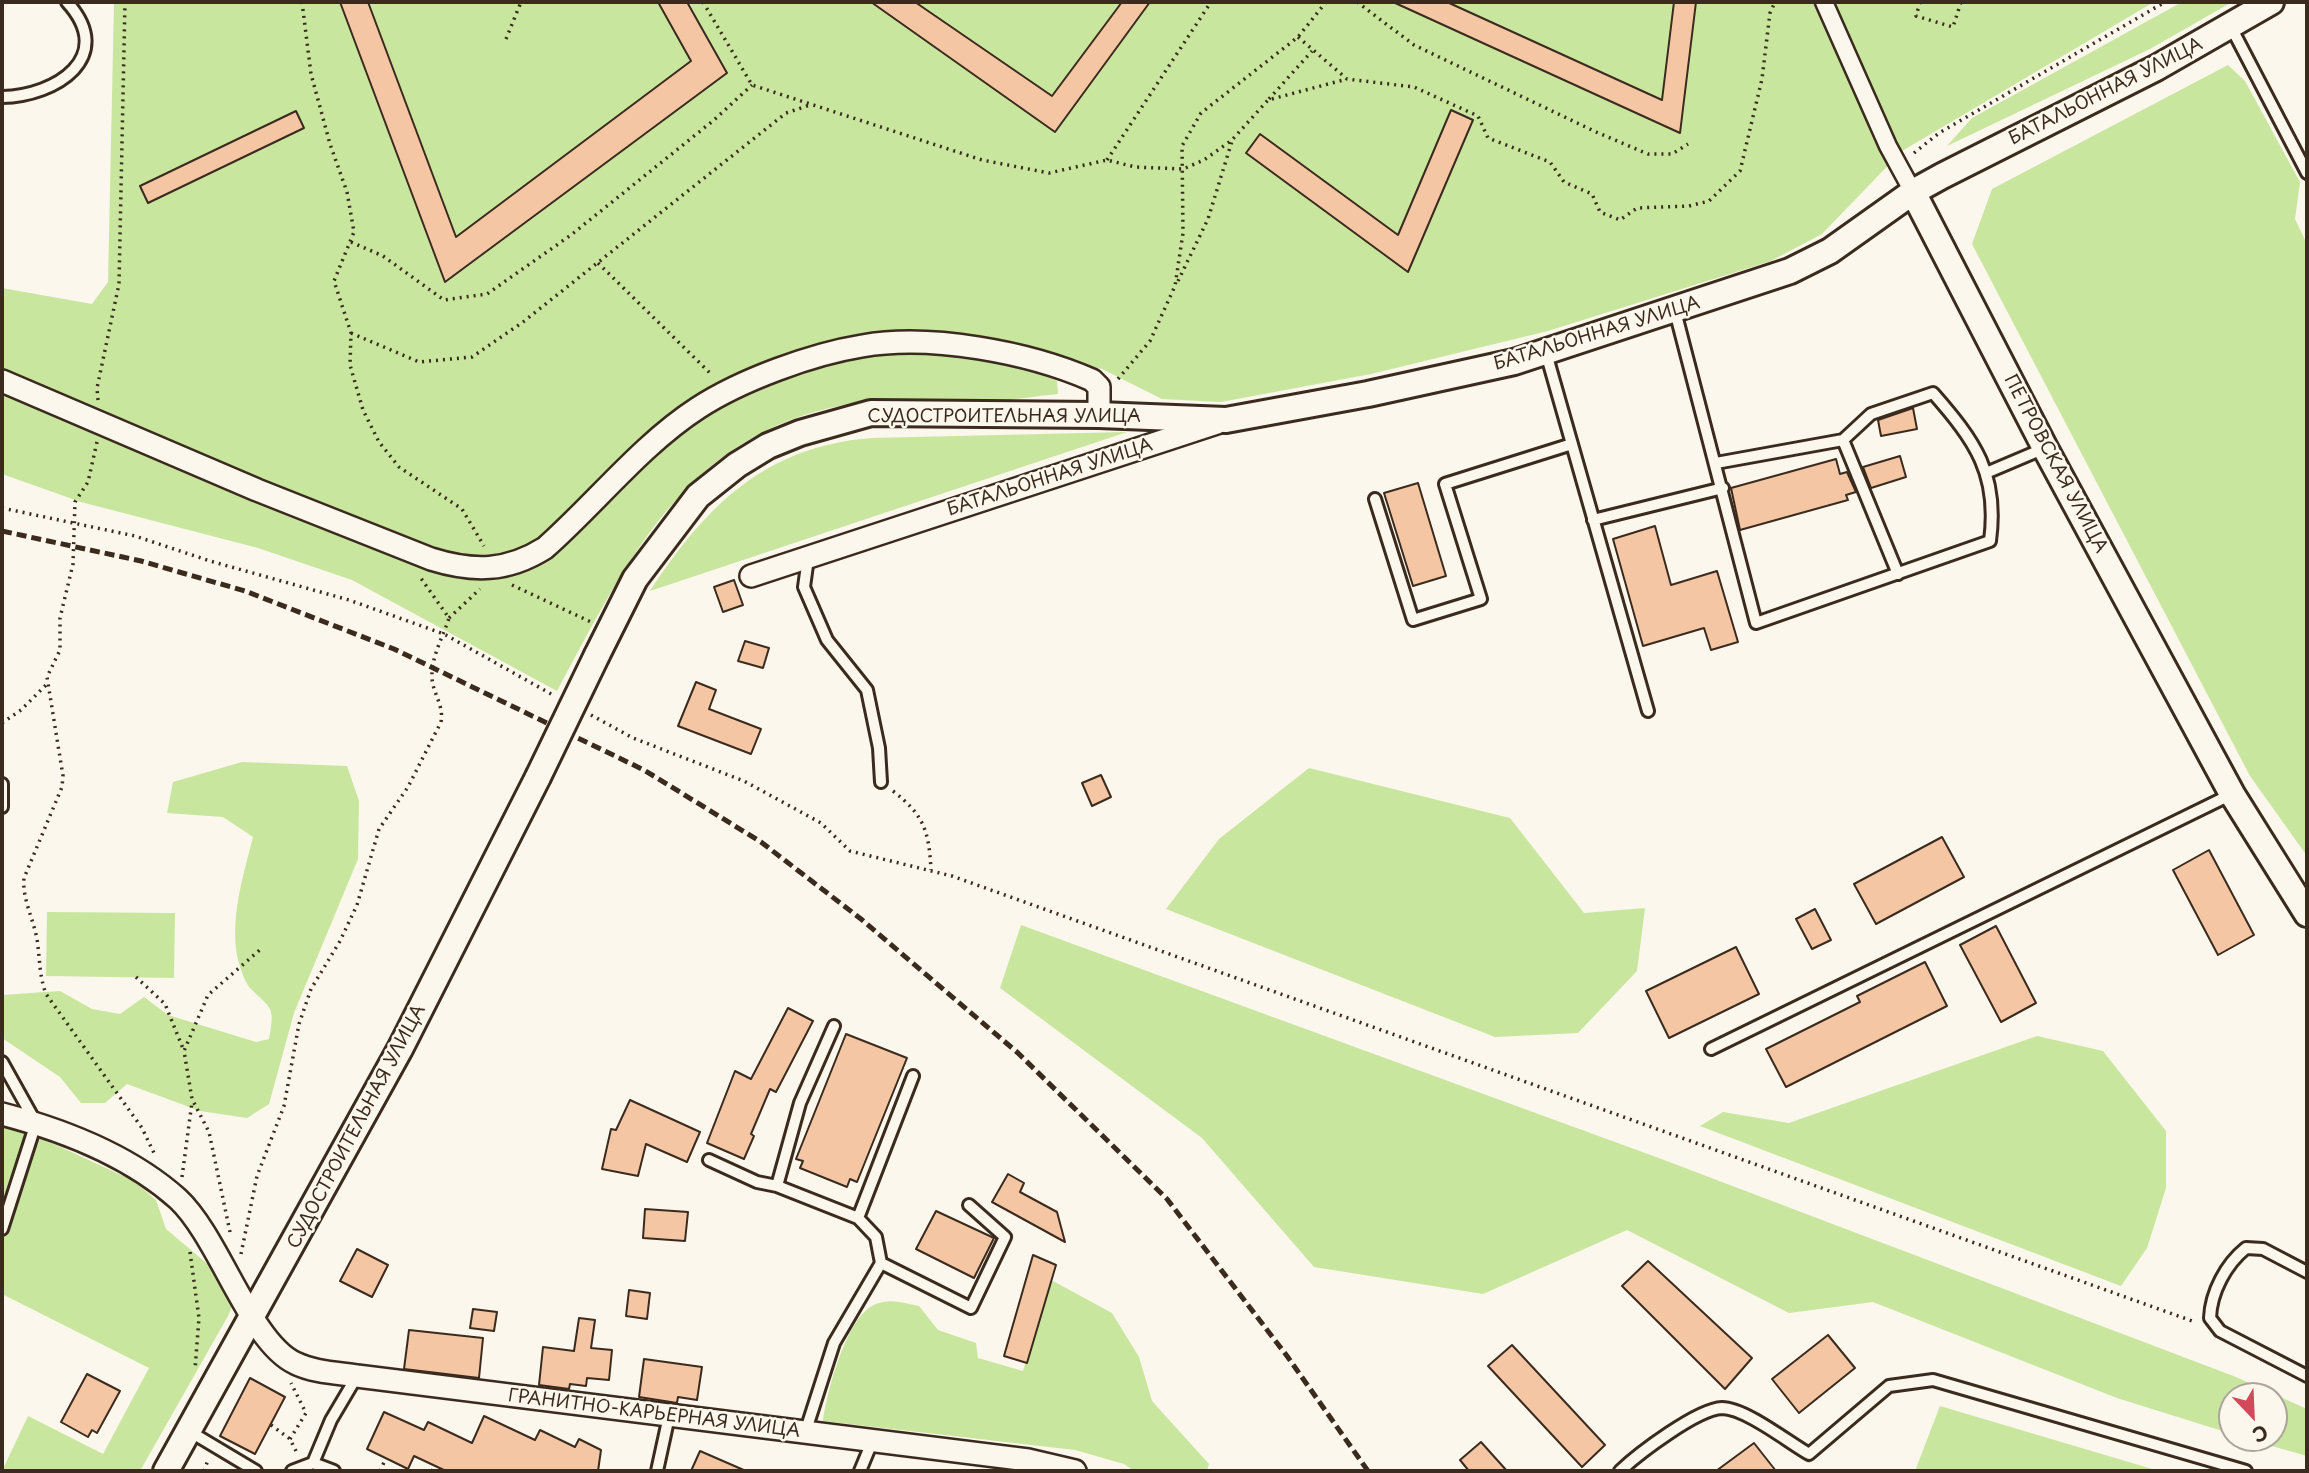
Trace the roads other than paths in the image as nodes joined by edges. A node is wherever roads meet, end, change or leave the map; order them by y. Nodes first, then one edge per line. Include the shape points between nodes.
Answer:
1 (67, 2) edge
2 (1824, 2) edge
3 (2271, 2) edge
4 (2231, 27) junction
5 (2, 97) edge
6 (2307, 173) edge
7 (1913, 192) junction
8 (1675, 311) junction
9 (1546, 353) junction
10 (2, 381) edge
11 (1098, 415) junction
12 (1226, 420) junction
13 (1843, 440) junction
14 (1572, 444) junction
15 (2045, 448) junction
16 (1716, 463) junction
17 (1986, 473) junction
18 (1723, 488) junction
19 (1376, 499) dead end
20 (1593, 520) junction
21 (808, 558) junction
22 (1898, 574) junction
23 (751, 576) dead end
24 (1648, 711) dead end
25 (881, 782) road end
26 (2, 784) edge
27 (2232, 794) junction
28 (2, 807) edge
29 (2307, 914) edge
30 (834, 1026) dead end
31 (1711, 1049) dead end
32 (2, 1062) edge
33 (913, 1076) dead end
34 (2, 1114) edge
35 (36, 1123) junction
36 (709, 1160) dead end
37 (777, 1186) junction
38 (969, 1205) dead end
39 (858, 1218) junction
40 (2, 1229) edge
41 (881, 1263) junction
42 (2307, 1272) edge
43 (253, 1317) junction
44 (357, 1376) junction
45 (2307, 1376) edge
46 (669, 1416) junction
47 (189, 1431) junction
48 (805, 1433) junction
49 (872, 1442) junction
50 (302, 1466) edge
51 (166, 1471) edge
52 (256, 1471) edge
53 (334, 1471) edge
54 (657, 1471) edge
55 (860, 1471) edge
56 (1076, 1471) edge
57 (1620, 1471) edge
58 (2246, 1471) edge

1 - 5 lane via 84,27 86,47 74,71 50,88
2 - 7 street, ПЕТРОВСКАЯ УЛИЦА
3 - 4 street, БАТАЛЬОННАЯ УЛИЦА
4 - 6 lane
4 - 7 street, БАТАЛЬОННАЯ УЛИЦА
7 - 8 street, БАТАЛЬОННАЯ УЛИЦА via 1830,251 1790,271
7 - 15 street, ПЕТРОВСКАЯ УЛИЦА
8 - 9 street, БАТАЛЬОННАЯ УЛИЦА
8 - 16 lane
9 - 12 street, БАТАЛЬОННАЯ УЛИЦА via 1368,394
9 - 14 lane
10 - 11 street via 403,548 453,566 493,569 529,559 545,548 657,440 699,407 820,356 894,343 1024,358 1083,376 1099,387
11 - 12 street, СУДОСТРОИТЕЛЬНАЯ УЛИЦА
11 - 43 street, СУДОСТРОИТЕЛЬНАЯ УЛИЦА, bridge via 871,413 768,446 698,496 635,579 406,1037
12 - 21 street, БАТАЛЬОННАЯ УЛИЦА
13 - 16 lane
13 - 17 lane via 1871,414 1933,393 1968,433
13 - 22 lane
14 - 19 lane via 1445,484 1481,599 1413,620
14 - 20 lane
15 - 17 lane
15 - 27 street, ПЕТРОВСКАЯ УЛИЦА
16 - 18 lane
17 - 22 lane via 1994,509 1990,541
18 - 20 lane
18 - 22 lane via 1756,623
20 - 24 lane
21 - 23 street, БАТАЛЬОННАЯ УЛИЦА
21 - 25 lane via 804,587 827,640 867,690
26 - 28 lane
27 - 29 street, ПЕТРОВСКАЯ УЛИЦА
27 - 31 lane
30 - 37 lane via 800,1103
32 - 35 lane
33 - 39 lane
34 - 35 street
35 - 40 lane
35 - 43 street, ГРАНИТНО-КАРЬЕРНАЯ УЛИЦА via 131,1165 179,1200
36 - 37 lane
37 - 39 lane
38 - 41 lane via 1005,1237 971,1308
39 - 41 lane via 876,1237
41 - 48 lane via 834,1343
42 - 45 lane via 2263,1249 2246,1248 2233,1258 2211,1301 2210,1318 2220,1331
43 - 44 street, ГРАНИТНО-КАРЬЕРНАЯ УЛИЦА via 286,1357 316,1370
43 - 47 street, СУДОСТРОИТЕЛЬНАЯ УЛИЦА
44 - 46 street, ГРАНИТНО-КАРЬЕРНАЯ УЛИЦА
44 - 50 lane
46 - 48 street, ГРАНИТНО-КАРЬЕРНАЯ УЛИЦА
46 - 54 lane
47 - 51 street, СУДОСТРОИТЕЛЬНАЯ УЛИЦА
47 - 52 lane
48 - 49 street, ГРАНИТНО-КАРЬЕРНАЯ УЛИЦА
49 - 55 lane
49 - 56 street, ГРАНИТНО-КАРЬЕРНАЯ УЛИЦА via 1028,1460
50 - 53 lane
57 - 58 lane via 1693,1418 1722,1408 1747,1416 1809,1454 1889,1386 1933,1380

